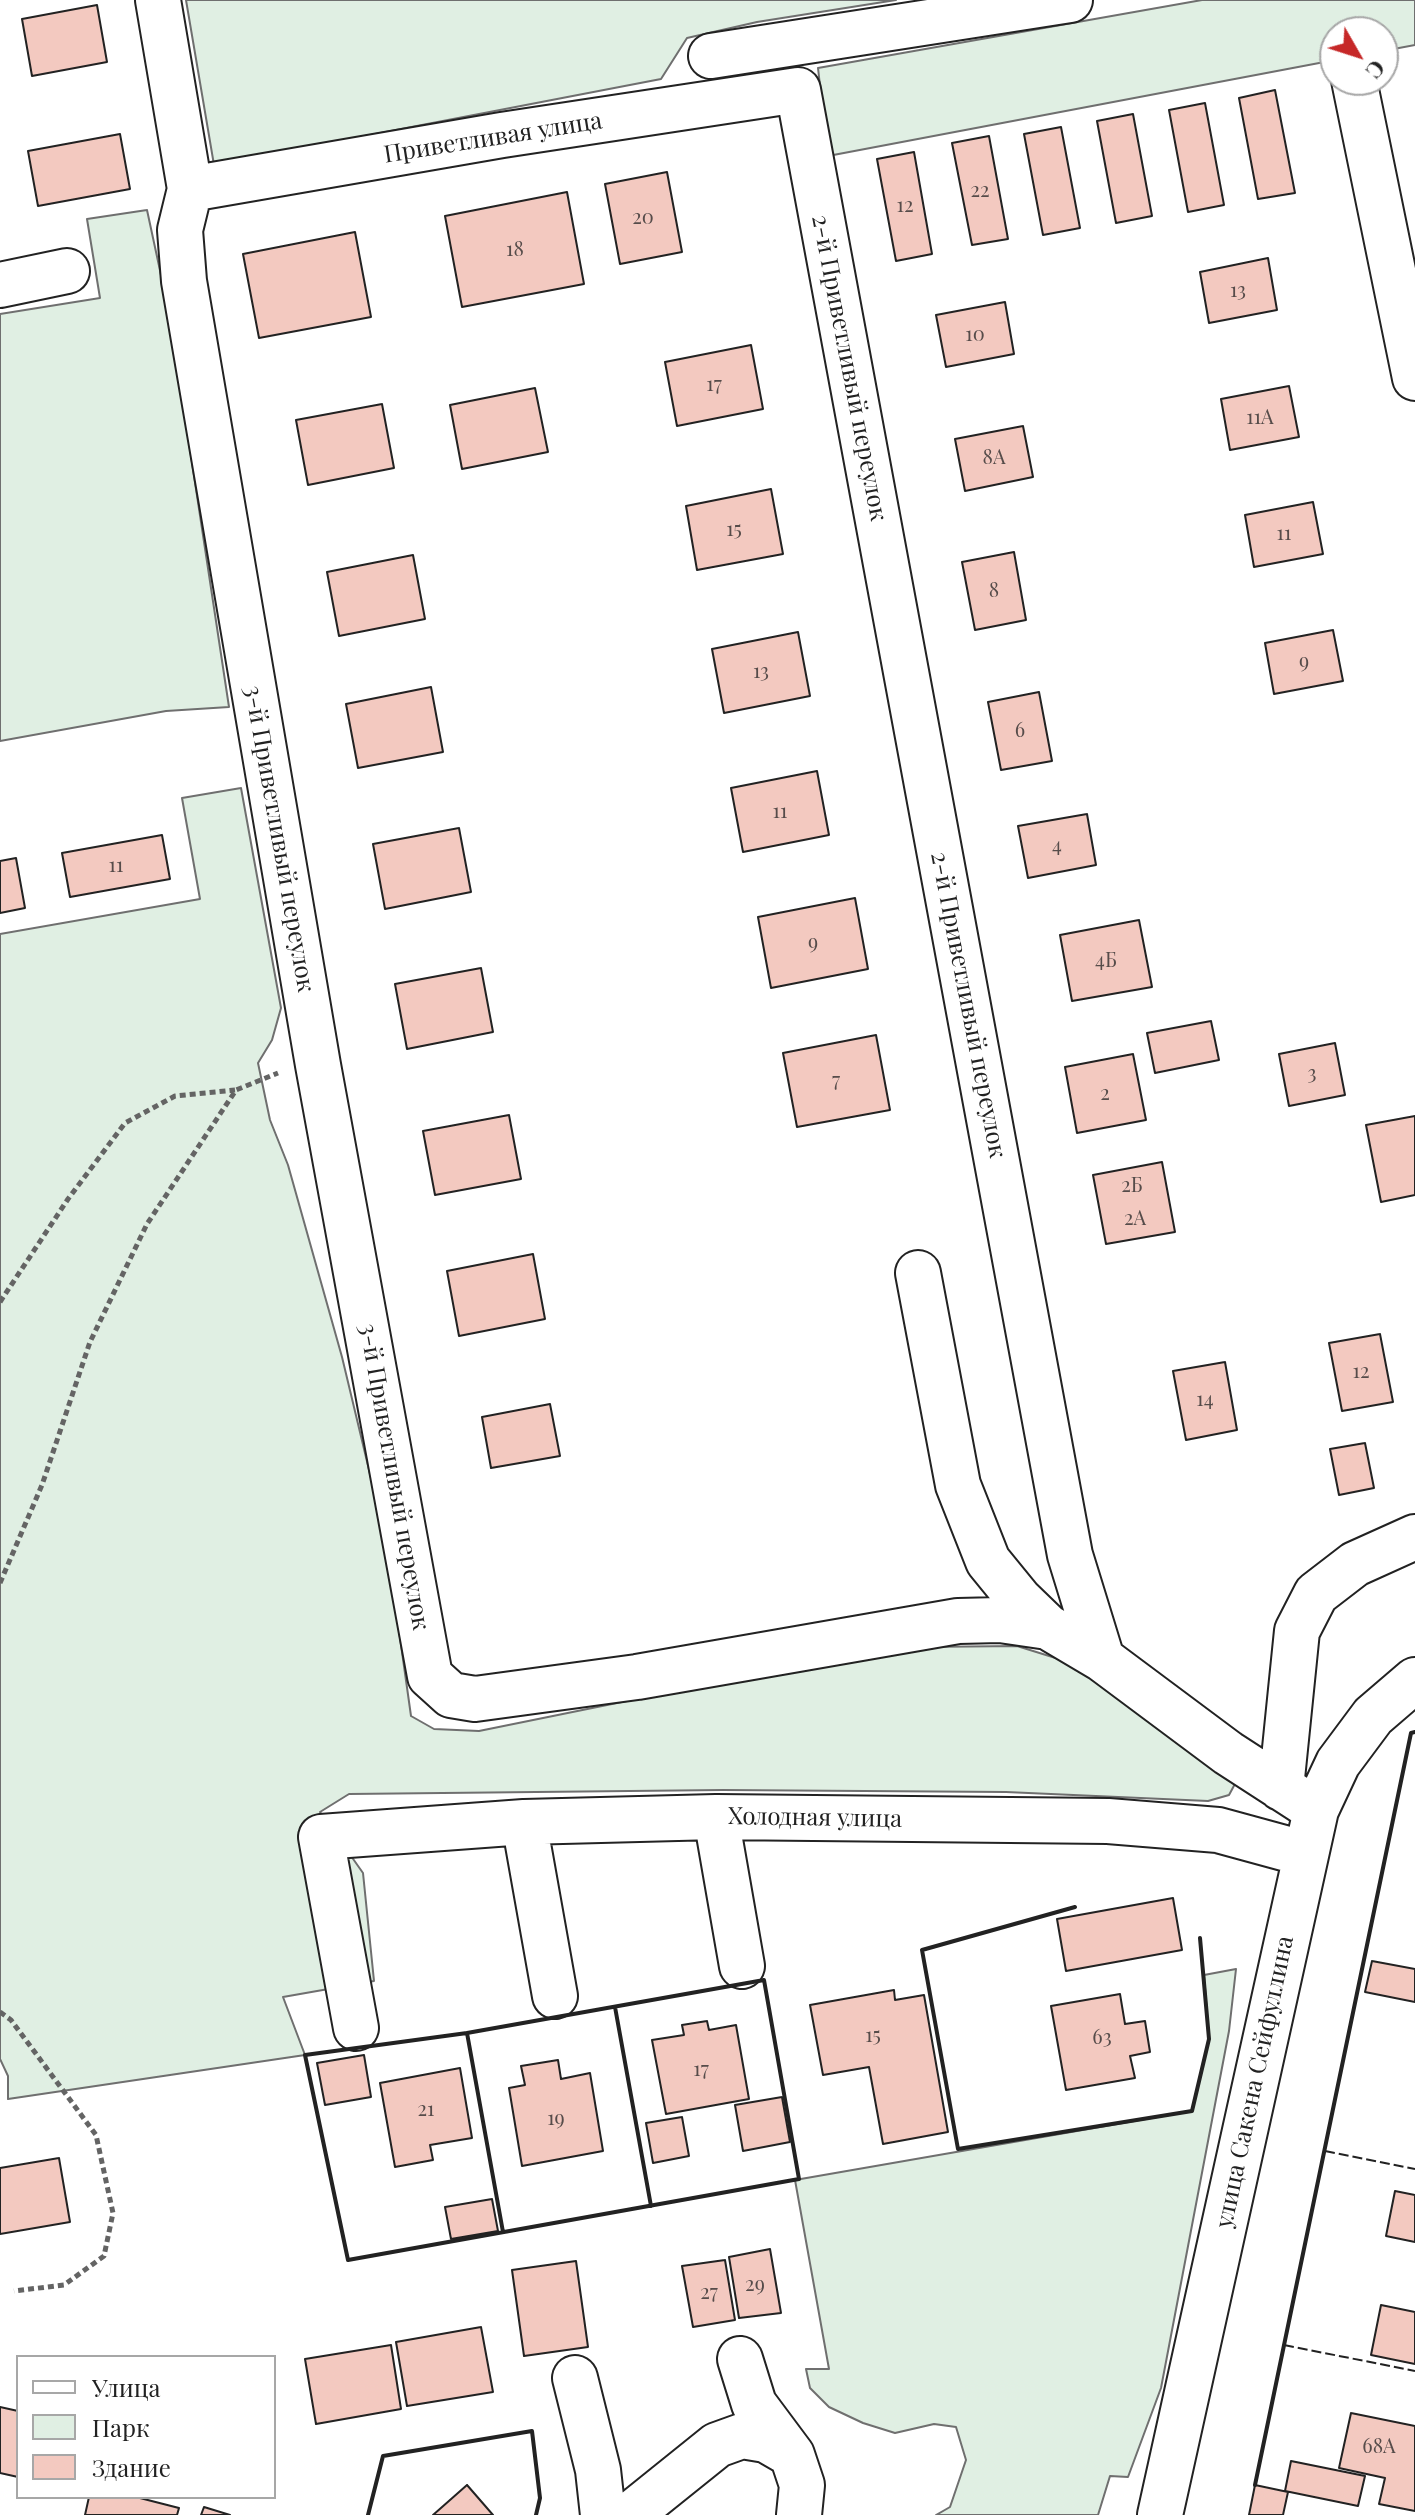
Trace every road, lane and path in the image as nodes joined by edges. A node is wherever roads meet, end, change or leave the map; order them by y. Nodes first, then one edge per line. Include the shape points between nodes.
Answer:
1 (158, 0) edge
2 (1070, 0) edge
3 (711, 56) dead end
4 (798, 90) joint
5 (1357, 96) edge
6 (190, 189) junction
7 (67, 271) dead end
8 (0, 285) edge
9 (1415, 378) edge
10 (318, 1065) junction
11 (236, 1090) junction
12 (918, 1273) dead end
13 (0, 1302) edge
14 (1415, 1537) edge
15 (0, 1583) edge
16 (1048, 1627) junction
17 (1102, 1659) junction
18 (1415, 1680) edge
19 (1298, 1799) junction
20 (716, 1817) junction
21 (524, 1822) junction
22 (1306, 1854) junction
23 (742, 1966) dead end
24 (555, 1996) dead end
25 (0, 2012) edge
26 (356, 2028) dead end
27 (14, 2291) dead end
28 (740, 2359) dead end
29 (575, 2378) dead end
30 (792, 2455) junction
31 (603, 2515) edge
32 (630, 2515) edge
33 (799, 2515) edge
34 (1160, 2515) edge

1 - 6 street, 3-й Приветливый переулок
2 - 3 street
4 - 6 street, Приветливая улица
4 - 17 street, 2-й Приветливый переулок via 1070,1555
5 - 9 street
6 - 10 street, 3-й Приветливый переулок via 180,230 184,281
7 - 8 street
10 - 11 path via 272,1074
10 - 16 street, 3-й Приветливый переулок via 430,1676 451,1695 475,1699 637,1677 958,1621
11 - 13 path via 175,1096 125,1123
11 - 15 path via 147,1224 97,1329 42,1485
12 - 16 street via 958,1485 988,1561
14 - 19 street via 1355,1564 1316,1594 1297,1631
16 - 17 street
17 - 19 street
18 - 19 street, улица Сакена Сейфуллина via 1373,1716 1338,1763
19 - 22 street, улица Сакена Сейфуллина
20 - 21 street, Холодная улица
20 - 22 street, Холодная улица via 1108,1821 1218,1830
20 - 23 street
21 - 24 street
21 - 26 street, Холодная улица via 321,1837
22 - 34 street, улица Сакена Сейфуллина
25 - 27 path via 96,2135 113,2213 104,2256 64,2285
28 - 30 street via 754,2404
29 - 31 street via 598,2470
30 - 32 street via 766,2440 742,2436 717,2445
30 - 33 street via 802,2485

